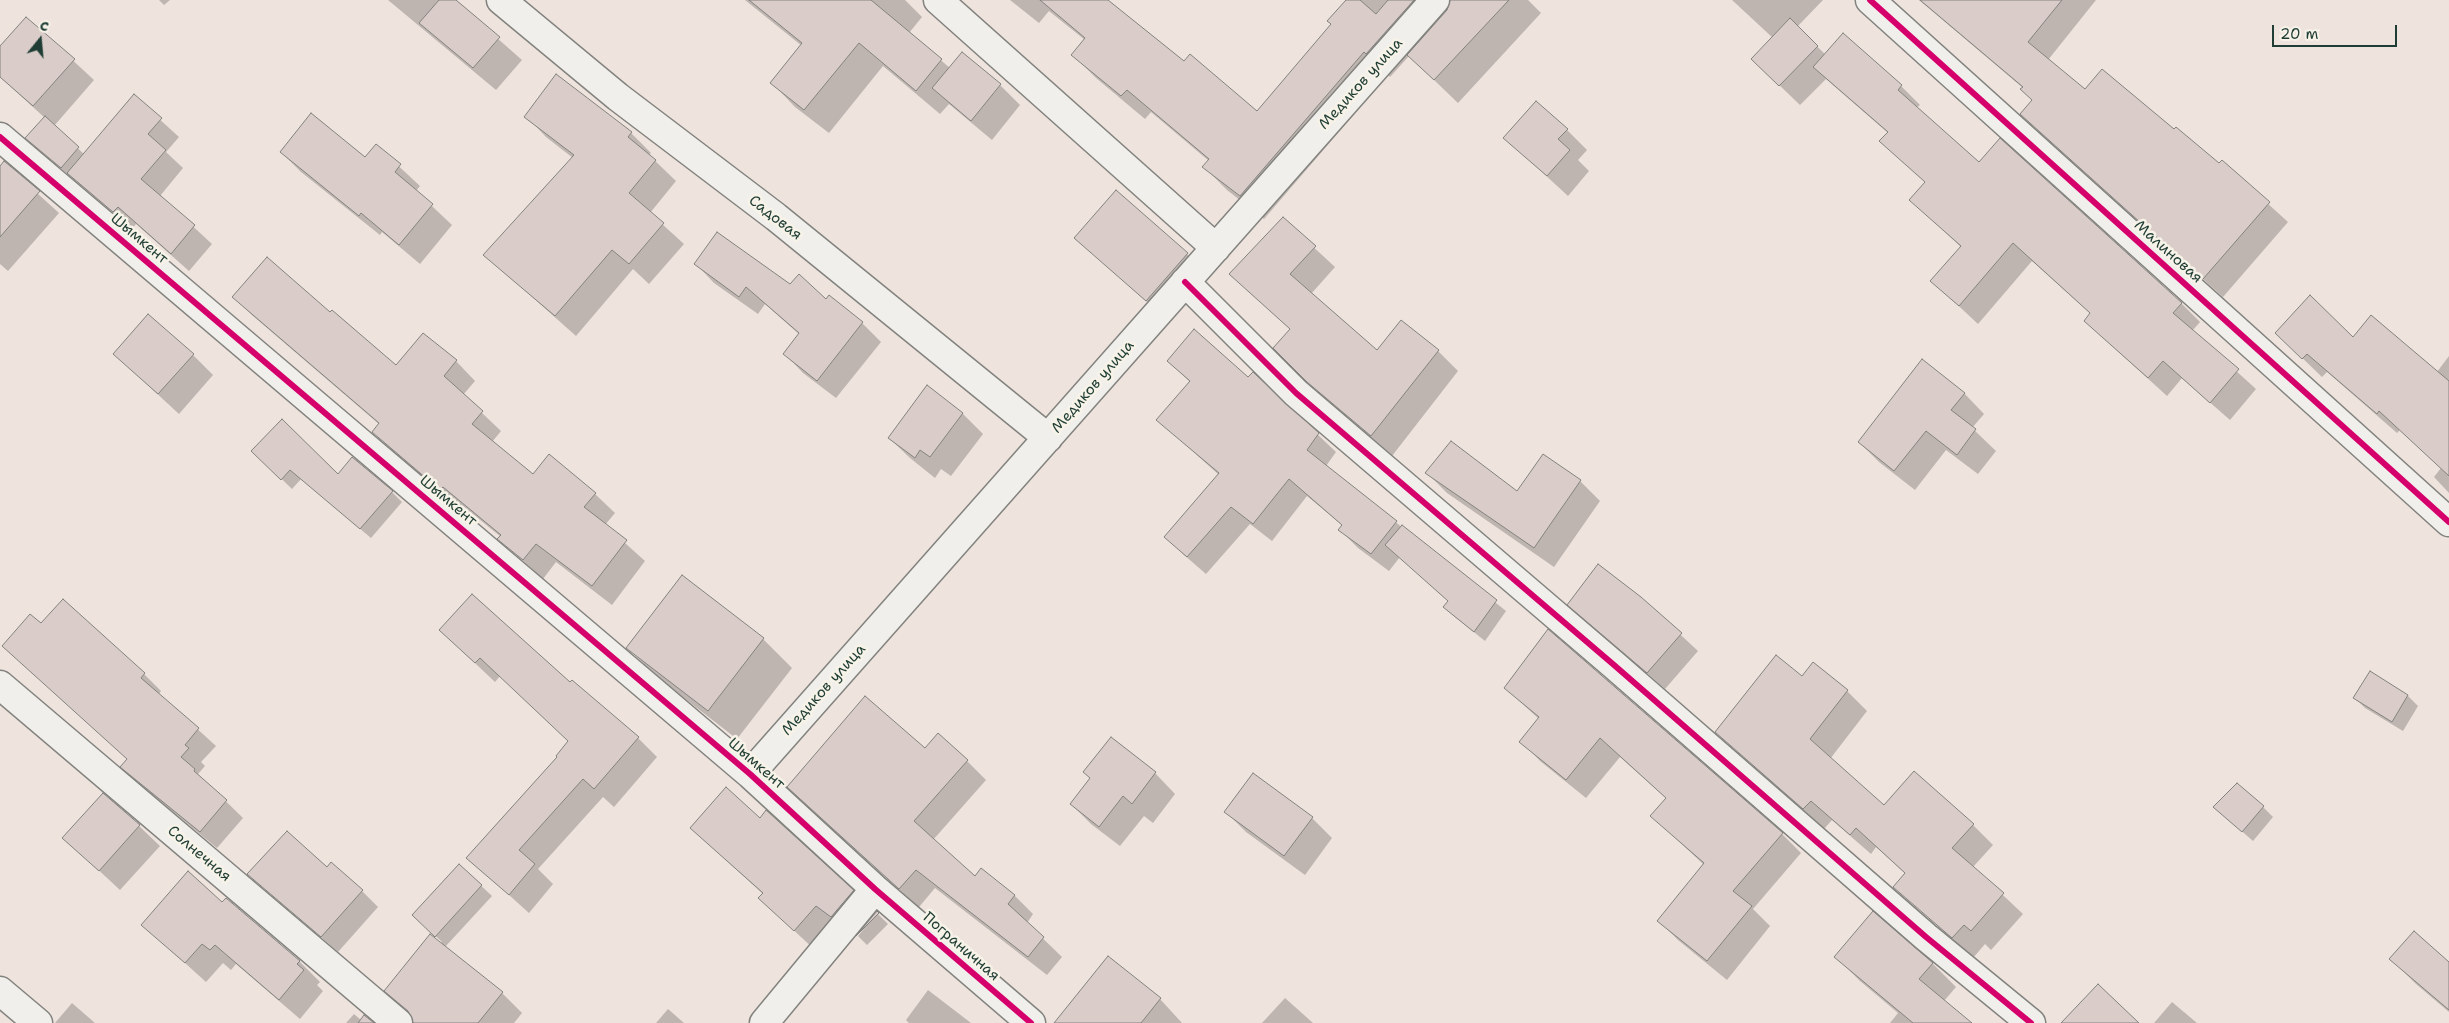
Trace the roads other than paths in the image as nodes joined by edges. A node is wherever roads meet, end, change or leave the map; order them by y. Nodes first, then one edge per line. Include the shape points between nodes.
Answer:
1 (501, 0) edge
2 (938, 0) edge
3 (1435, 0) edge
4 (1870, 0) edge
5 (0, 138) edge
6 (1216, 248) junction
7 (1185, 282) junction
8 (1048, 438) junction
9 (2449, 522) edge
10 (0, 685) edge
11 (750, 774) junction
12 (875, 889) junction
13 (0, 991) edge
14 (38, 1023) edge
15 (398, 1023) edge
16 (764, 1023) edge
17 (1031, 1023) edge
18 (2031, 1023) edge

1 - 8 street, Садовая via 618,97 776,218
2 - 6 street
3 - 6 street, Медиков улица
4 - 9 street, Малиновая
5 - 11 street, Шымкент
6 - 7 street, Медиков улица
7 - 8 street, Медиков улица
7 - 18 street via 1296,393 1926,937
8 - 11 street, Медиков улица
10 - 15 street, Солнечная
11 - 12 street, Шымкент
12 - 16 street
12 - 17 street, Пограничная
13 - 14 street

